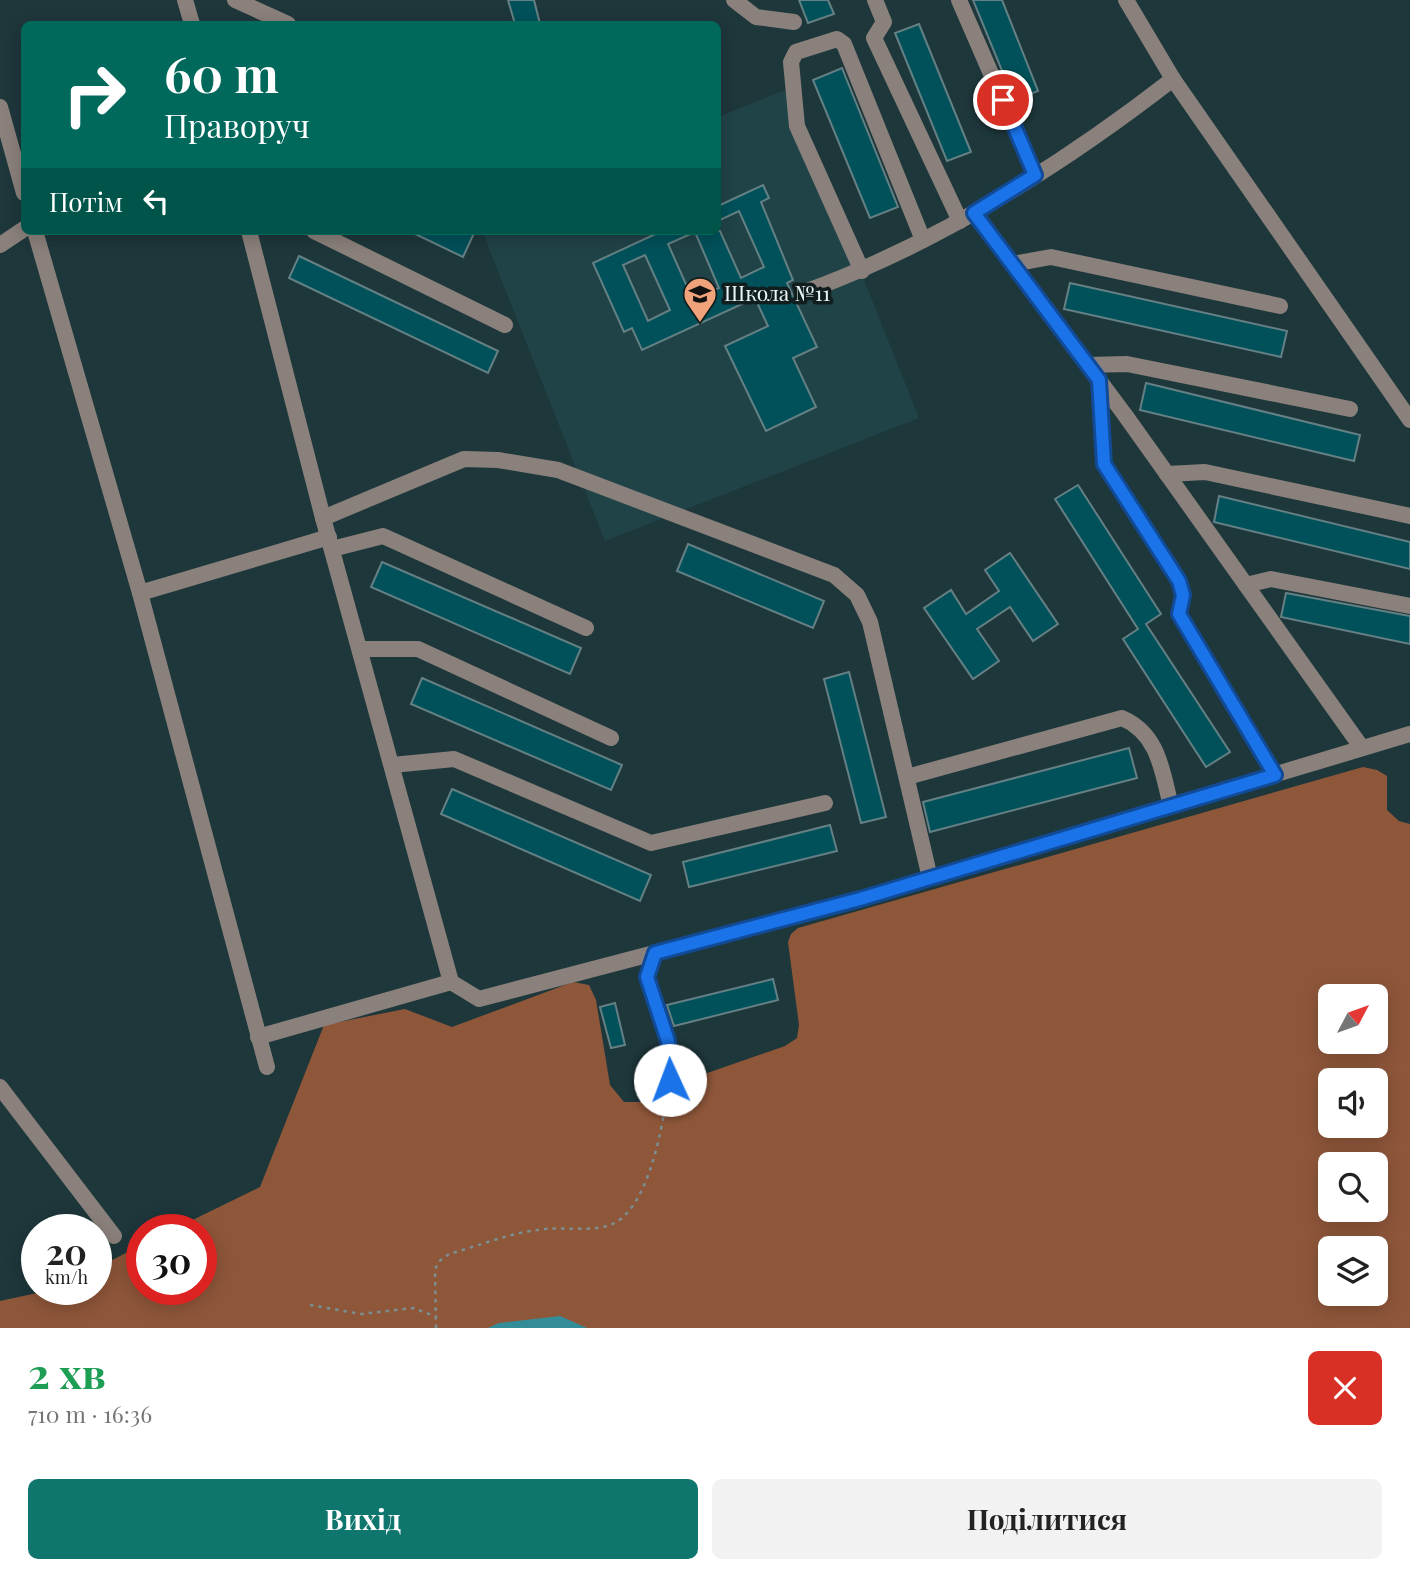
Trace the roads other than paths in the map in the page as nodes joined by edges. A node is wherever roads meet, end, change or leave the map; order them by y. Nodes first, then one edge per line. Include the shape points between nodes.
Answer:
1 (185, 0) edge
2 (234, 0) edge
3 (734, 0) edge
4 (875, 0) edge
5 (959, 0) edge
6 (1126, 0) edge
7 (191, 21) edge
8 (281, 21) edge
9 (794, 22) dead end
10 (1173, 79) junction
11 (0, 107) edge
12 (1035, 175) junction
13 (21, 182) edge
14 (967, 217) junction
15 (21, 231) edge
16 (37, 235) edge
17 (250, 235) edge
18 (322, 235) edge
19 (923, 240) junction
20 (0, 245) edge
21 (1012, 264) junction
22 (862, 271) junction
23 (807, 291) dead end
24 (1280, 306) dead end
25 (505, 325) dead end
26 (1088, 365) junction
27 (1099, 380) junction
28 (1350, 408) dead end
29 (1410, 420) edge
30 (1167, 474) junction
31 (1410, 516) edge
32 (323, 518) junction
33 (331, 543) junction
34 (1247, 585) junction
35 (140, 593) junction
36 (1410, 607) edge
37 (586, 628) dead end
38 (360, 649) junction
39 (1410, 734) edge
40 (611, 738) dead end
41 (1362, 748) junction
42 (392, 765) junction
43 (1275, 775) junction
44 (906, 777) junction
45 (825, 803) dead end
46 (1171, 806) junction
47 (930, 878) junction
48 (655, 953) junction
49 (451, 982) junction
50 (258, 1037) junction
51 (267, 1067) dead end
52 (670, 1080) road end
53 (0, 1087) edge
54 (114, 1236) dead end

1 - 7 street
2 - 8 street
3 - 9 street via 756,17
4 - 14 street via 884,22 874,38
5 - 12 street
6 - 10 street
10 - 12 street via 1109,129
10 - 29 street
11 - 13 street
12 - 14 street
14 - 19 street
14 - 21 street
15 - 20 street
16 - 35 street
17 - 32 street
18 - 25 street
19 - 22 street
19 - 22 street via 844,44 838,39 796,52 791,62 797,125
21 - 24 street via 1051,257
21 - 26 street
22 - 23 street
26 - 27 street
26 - 28 street via 1126,363
27 - 30 street
27 - 43 street via 1104,464 1179,581 1183,595 1179,614
30 - 31 street via 1205,472
30 - 34 street
32 - 33 street
32 - 44 street via 464,459 498,460 558,470 834,575 857,595 870,622
33 - 35 street
33 - 37 street via 383,536
33 - 38 street
34 - 36 street via 1271,579
34 - 41 street
35 - 50 street
38 - 40 street via 418,649
38 - 42 street
39 - 41 street
41 - 43 street
42 - 45 street via 454,759 651,843
42 - 49 street
43 - 46 street
44 - 46 street via 1122,718 1143,730 1155,745
44 - 47 street
46 - 47 street
47 - 48 street
48 - 49 street via 479,999
48 - 52 street via 647,977 668,1041
49 - 50 street
50 - 51 street
53 - 54 street

